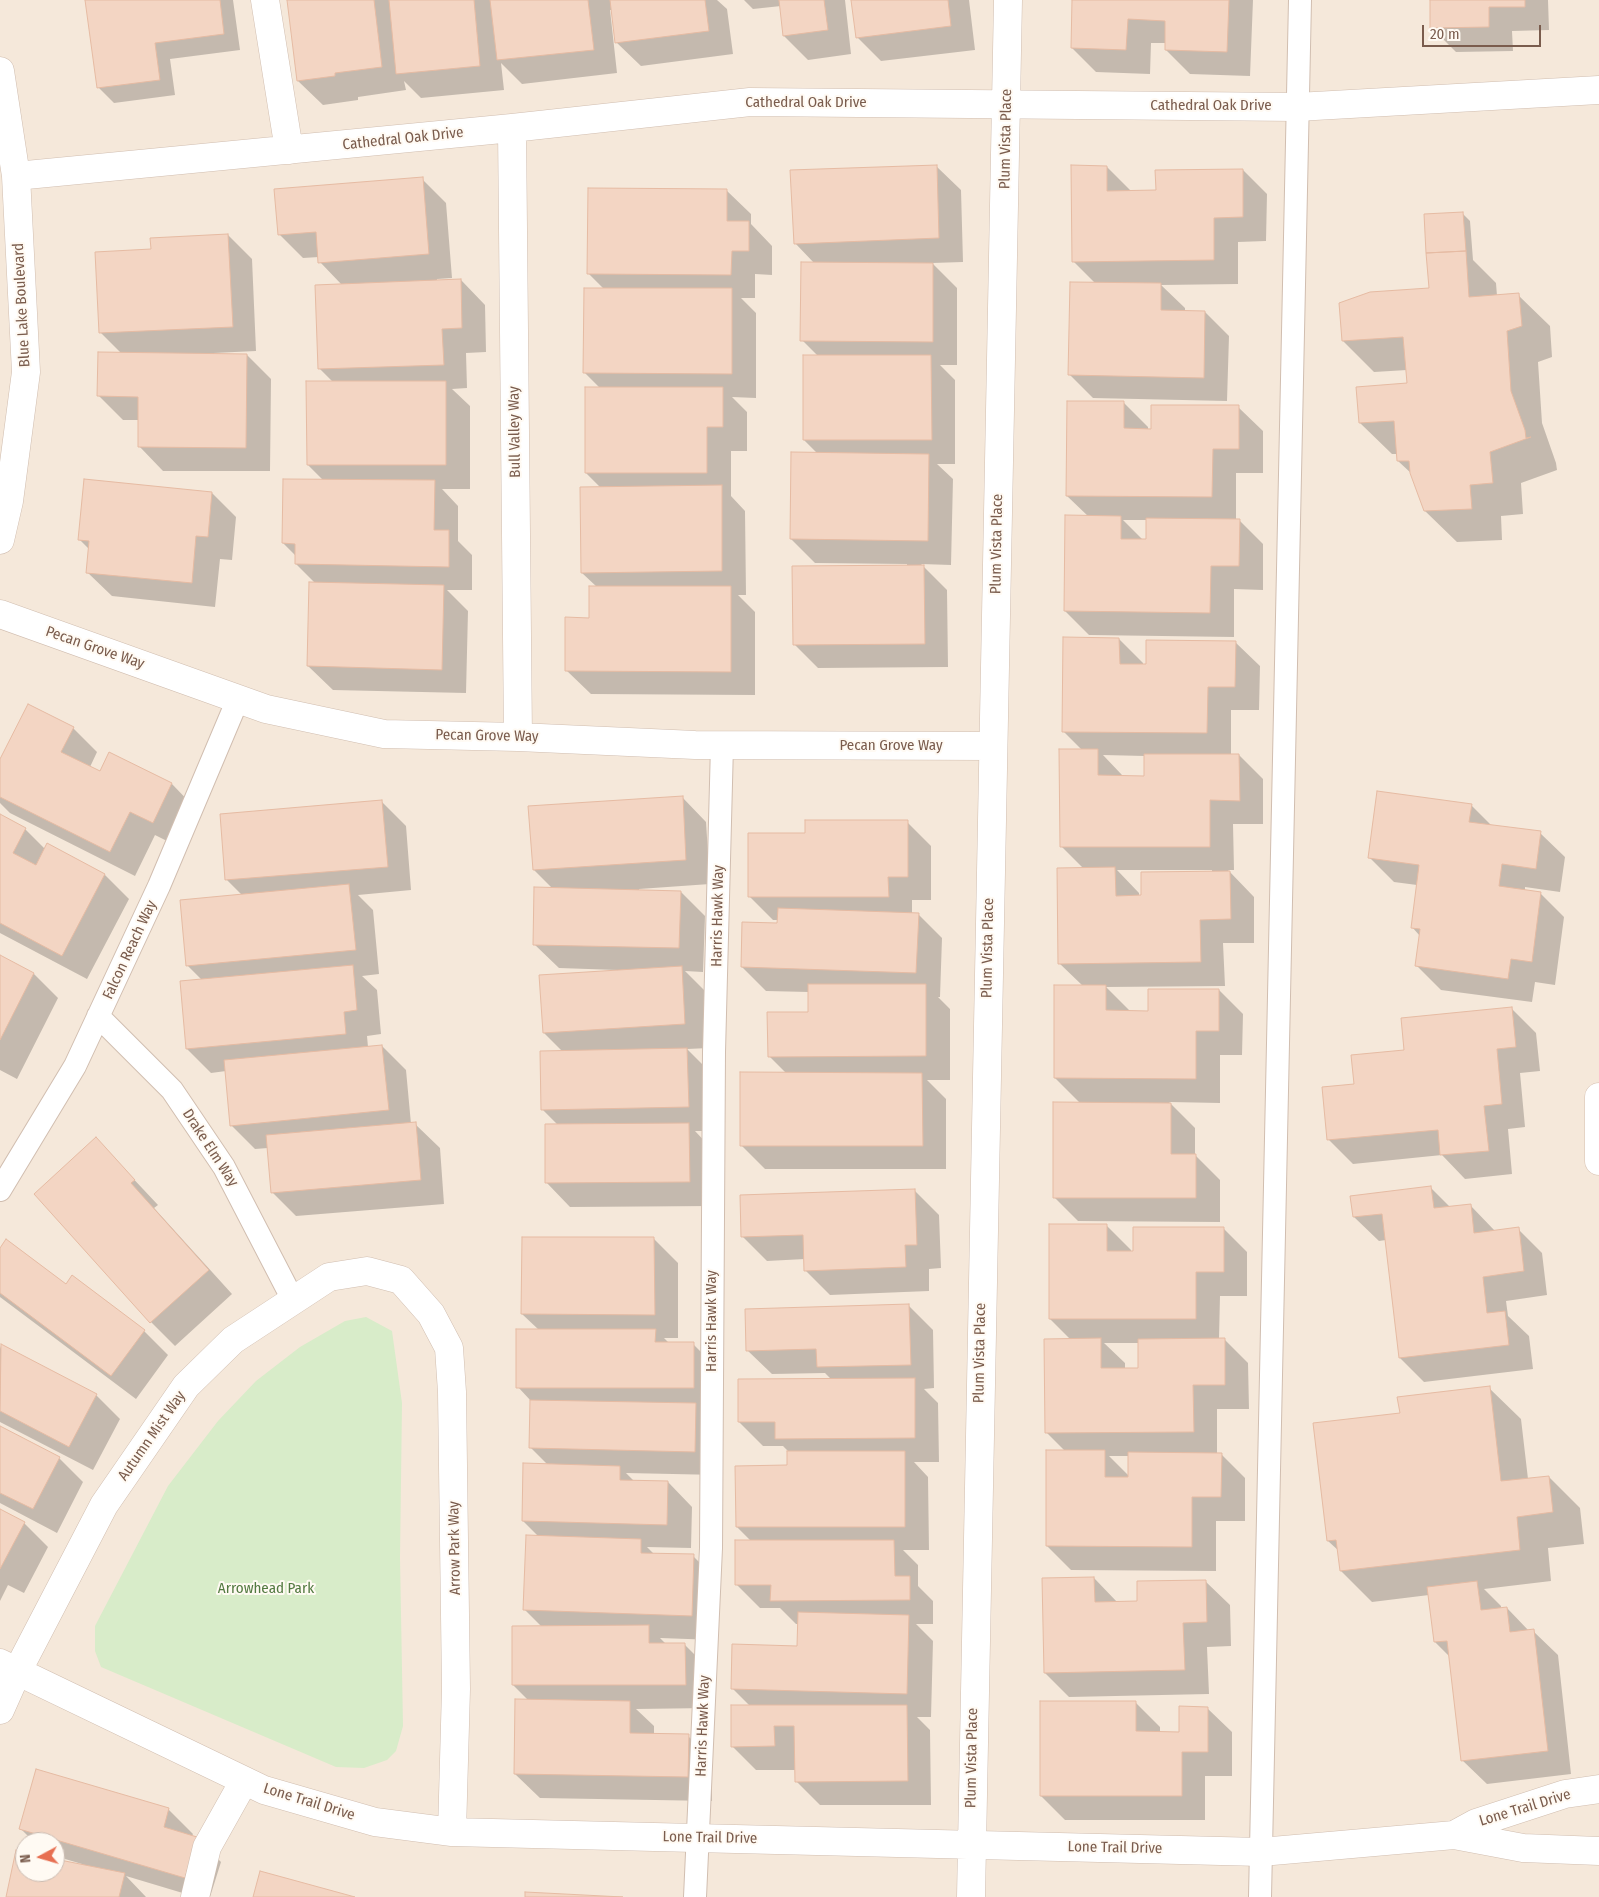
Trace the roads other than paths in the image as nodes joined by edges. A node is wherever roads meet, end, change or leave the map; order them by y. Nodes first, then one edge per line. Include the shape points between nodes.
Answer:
1 (265, 0) edge
2 (1008, 0) edge
3 (1300, 0) edge
4 (0, 70) edge
5 (1599, 90) edge
6 (1007, 105) junction
7 (1297, 107) junction
8 (512, 128) junction
9 (289, 150) junction
10 (16, 176) junction
11 (0, 540) edge
12 (0, 614) edge
13 (238, 699) junction
14 (518, 736) junction
15 (722, 745) junction
16 (992, 746) junction
17 (98, 1016) junction
18 (1599, 1097) edge
19 (1599, 1161) edge
20 (0, 1190) edge
21 (401, 1280) joint
22 (293, 1300) junction
23 (8, 1667) edge
24 (0, 1710) edge
25 (244, 1780) junction
26 (1599, 1789) edge
27 (452, 1832) junction
28 (1454, 1835) junction
29 (698, 1838) junction
30 (970, 1845) junction
31 (1599, 1851) edge
32 (1261, 1852) junction
33 (196, 1897) edge
34 (694, 1897) edge
35 (970, 1897) edge
36 (1260, 1897) edge

1 - 9 street
2 - 6 street, Plum Vista Place
3 - 7 lane
4 - 10 street, Blue Lake Boulevard
5 - 7 street, Cathedral Oak Drive
6 - 7 street, Cathedral Oak Drive
6 - 8 street, Cathedral Oak Drive via 750,102
6 - 16 street, Plum Vista Place
7 - 32 lane
8 - 9 street, Cathedral Oak Drive
8 - 14 street, Bull Valley Way
9 - 10 street, Cathedral Oak Drive
10 - 11 street, Blue Lake Boulevard via 26,372 9,501
12 - 13 street, Pecan Grove Way
13 - 14 street, Pecan Grove Way via 266,709 384,734
13 - 17 lane, Falcon Reach Way via 159,886
14 - 15 street, Pecan Grove Way
15 - 16 street, Pecan Grove Way
15 - 29 lane, Harris Hawk Way via 714,1052 711,1548
16 - 30 street, Plum Vista Place
17 - 20 lane, Falcon Reach Way via 75,1066
17 - 22 lane, Drake Elm Way via 172,1090 224,1166
18 - 19 street
21 - 22 street, Autumn Mist Way via 367,1271 329,1277
21 - 27 street, Arrow Park Way via 431,1314 449,1348 456,1680
22 - 23 street, Autumn Mist Way via 233,1340 186,1386 104,1505
23 - 24 street, Autumn Mist Way
23 - 25 street, Lone Trail Drive
25 - 27 street, Lone Trail Drive via 264,1790 375,1822
25 - 33 street via 207,1847
26 - 28 street, Lone Trail Drive via 1565,1794 1476,1823
27 - 29 street, Lone Trail Drive
28 - 31 street, Lone Trail Drive via 1523,1848
28 - 32 street, Lone Trail Drive
29 - 30 street, Lone Trail Drive
29 - 34 lane, Harris Hawk Way
30 - 32 street, Lone Trail Drive
30 - 35 street, Plum Vista Place
32 - 36 lane

